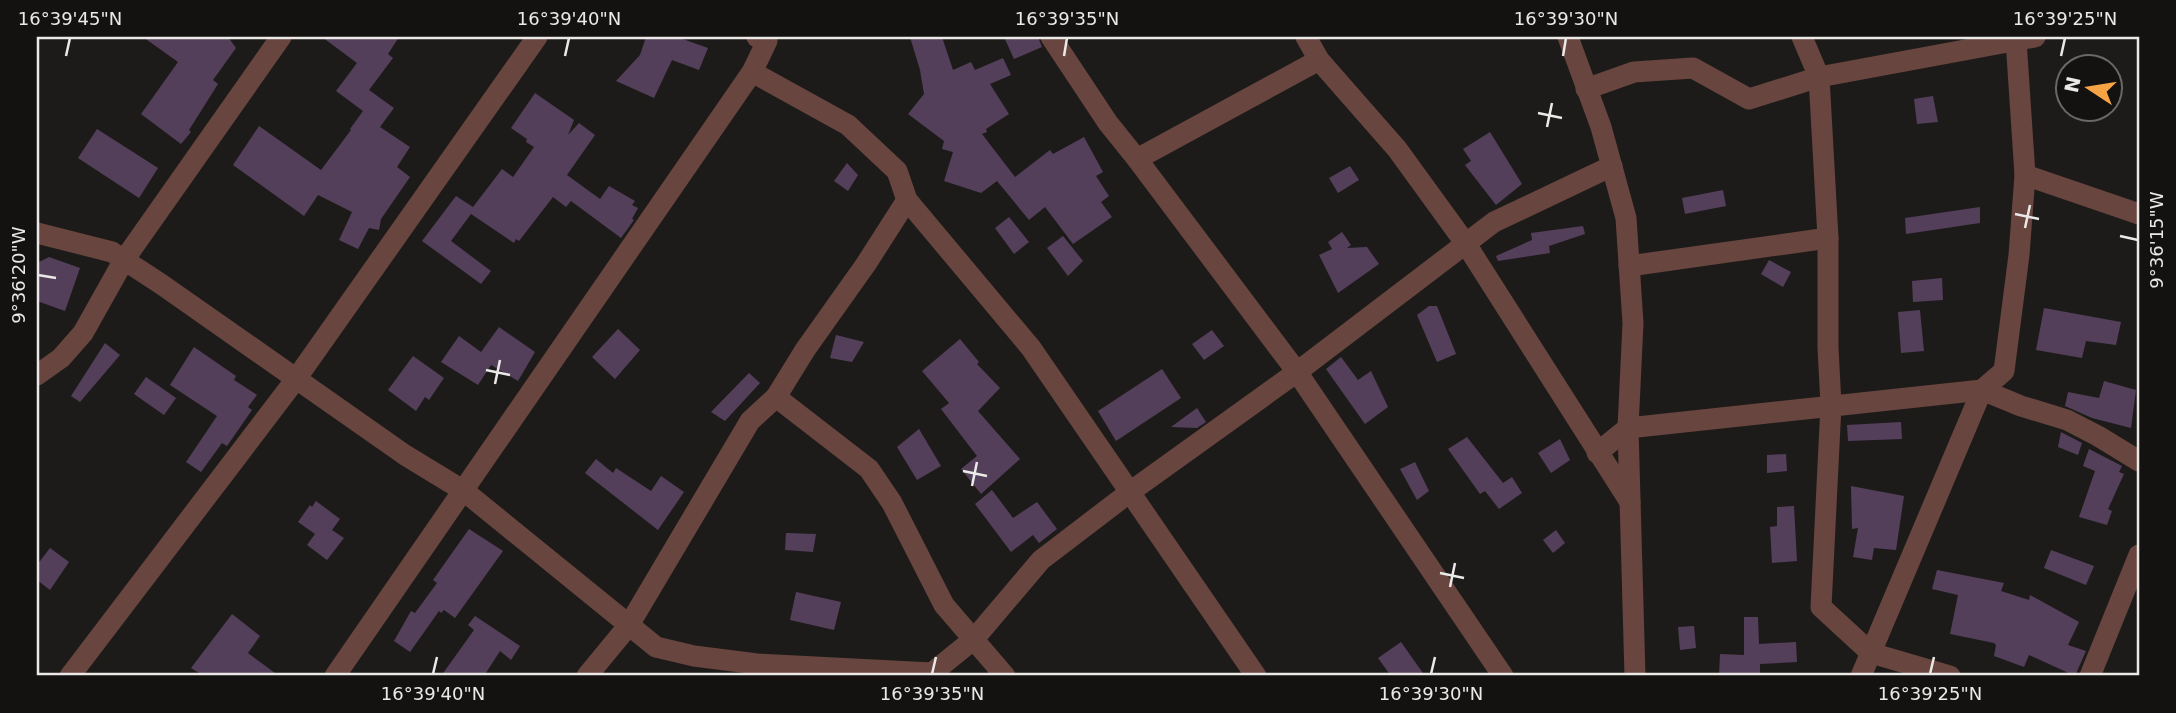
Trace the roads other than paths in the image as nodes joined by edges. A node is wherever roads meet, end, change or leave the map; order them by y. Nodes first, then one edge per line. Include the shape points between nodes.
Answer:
1 (281, 37) edge
2 (537, 37) edge
3 (757, 37) edge
4 (1051, 37) edge
5 (1306, 37) edge
6 (1568, 37) edge
7 (1802, 37) edge
8 (2021, 38) edge
9 (1319, 60) junction
10 (752, 72) junction
11 (1819, 77) junction
12 (1586, 89) junction
13 (1137, 159) junction
14 (1612, 166) junction
15 (2025, 175) junction
16 (907, 200) junction
17 (2139, 214) edge
18 (37, 233) edge
19 (1828, 238) junction
20 (1466, 244) junction
21 (124, 260) junction
22 (1629, 266) junction
23 (1297, 372) junction
24 (37, 375) edge
25 (296, 379) junction
26 (1982, 390) junction
27 (776, 397) junction
28 (1831, 405) junction
29 (1628, 428) junction
30 (1597, 453) junction
31 (2139, 461) edge
32 (464, 491) junction
33 (1130, 492) junction
34 (1630, 502) junction
35 (2139, 555) edge
36 (629, 625) junction
37 (974, 639) junction
38 (1871, 653) junction
39 (70, 676) edge
40 (335, 676) edge
41 (587, 676) edge
42 (1005, 676) edge
43 (1256, 676) edge
44 (1503, 676) edge
45 (1635, 676) edge
46 (1861, 676) edge
47 (1950, 676) edge
48 (2090, 676) edge

1 - 21 street
2 - 25 street
3 - 10 street via 767,41
4 - 13 street
5 - 9 street
6 - 12 street
7 - 11 street
8 - 11 street
8 - 15 street
9 - 13 street
9 - 20 street via 1397,149
10 - 16 street via 848,125 897,171
10 - 32 street
11 - 12 street via 1749,99 1693,68 1634,72
11 - 19 street
12 - 14 street
13 - 23 street
14 - 20 street via 1494,222
14 - 22 street via 1626,218
15 - 17 street
15 - 26 street via 2004,371
16 - 27 street
16 - 33 street via 1031,348
18 - 21 street via 112,252
19 - 22 street
19 - 28 street
20 - 23 street
20 - 30 street
21 - 24 street via 83,333 61,358
21 - 25 street
22 - 29 street via 1633,323
23 - 33 street
23 - 44 street
25 - 32 street
25 - 39 street
26 - 28 street
26 - 31 street via 2067,420
26 - 38 street
27 - 36 street via 750,421
27 - 37 street via 869,469 892,503 944,605
28 - 29 street
28 - 38 street via 1821,607
29 - 30 street
29 - 34 street
30 - 34 street
32 - 36 street
32 - 40 street
33 - 37 street via 1041,561
33 - 43 street
34 - 45 street
35 - 48 street
36 - 37 street via 656,647 694,656 932,673
36 - 41 street
37 - 42 street
38 - 46 street
38 - 47 street

